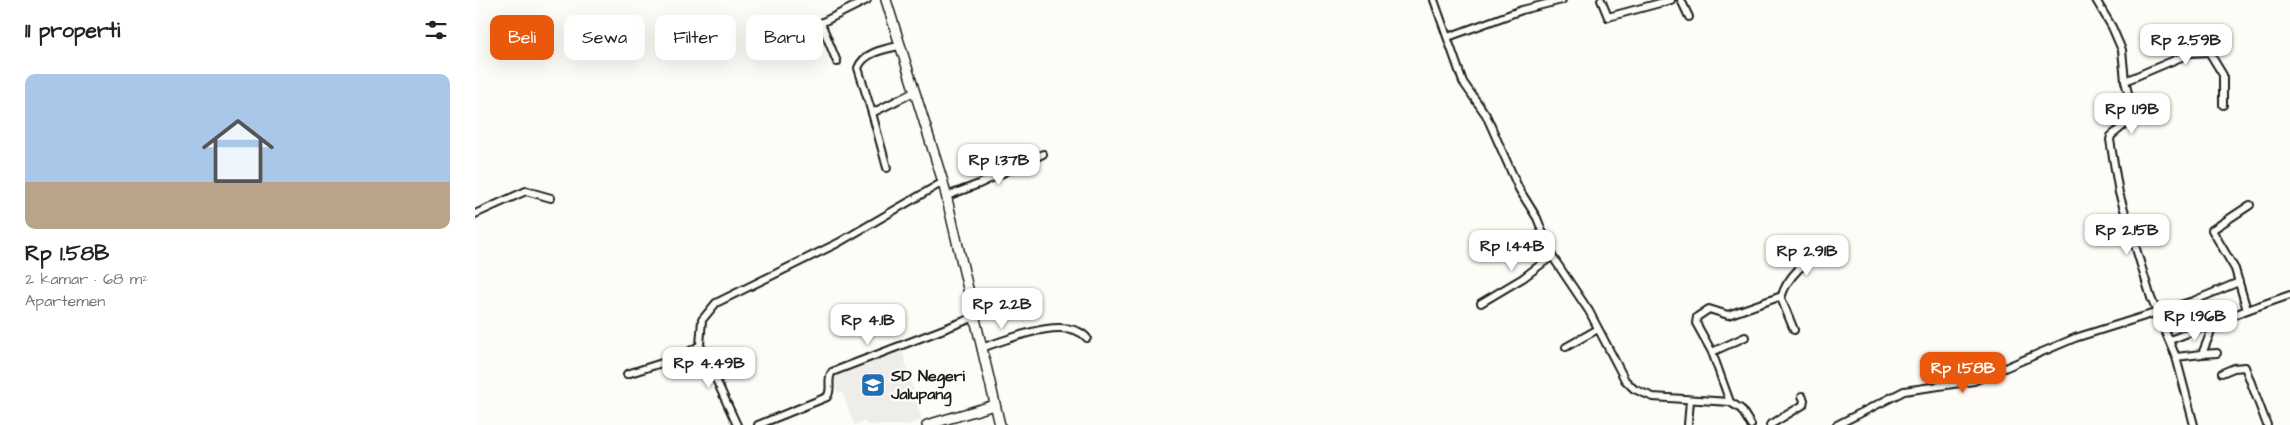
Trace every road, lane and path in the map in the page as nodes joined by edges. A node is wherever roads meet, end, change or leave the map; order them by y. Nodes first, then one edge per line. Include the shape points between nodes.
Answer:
1 (867, 0) edge
2 (886, 0) edge
3 (1434, 0) edge
4 (1562, 0) edge
5 (1601, 0) edge
6 (1671, 0) edge
7 (1681, 0) edge
8 (2095, 0) edge
9 (1689, 17) dead end
10 (1448, 37) junction
11 (899, 46) junction
12 (837, 62) dead end
13 (2125, 81) junction
14 (914, 92) junction
15 (2223, 105) dead end
16 (872, 113) junction
17 (1043, 154) dead end
18 (887, 168) dead end
19 (943, 182) junction
20 (947, 196) junction
21 (551, 198) dead end
22 (2250, 205) dead end
23 (475, 214) edge
24 (1825, 251) dead end
25 (1552, 256) junction
26 (2239, 282) junction
27 (2290, 295) edge
28 (1781, 298) junction
29 (1481, 303) dead end
30 (2247, 310) junction
31 (2157, 311) junction
32 (975, 317) junction
33 (2213, 324) junction
34 (1599, 329) junction
35 (1794, 330) dead end
36 (1745, 337) dead end
37 (1087, 338) dead end
38 (2170, 340) junction
39 (700, 345) junction
40 (1566, 347) dead end
41 (981, 348) junction
42 (1712, 352) junction
43 (2217, 353) dead end
44 (2202, 354) junction
45 (2176, 357) junction
46 (2222, 373) dead end
47 (627, 374) dead end
48 (1802, 396) dead end
49 (1689, 400) junction
50 (1730, 402) junction
51 (995, 405) junction
52 (737, 425) edge
53 (759, 425) edge
54 (927, 425) edge
55 (1000, 425) edge
56 (1687, 425) edge
57 (1751, 425) edge
58 (1770, 425) edge
59 (1837, 425) edge
60 (2194, 425) edge
61 (2267, 425) edge

1 - 12 street via 821,23
2 - 11 street
3 - 10 street
4 - 10 street via 1522,10
5 - 6 street via 1608,17
7 - 9 street
8 - 13 street via 2122,50
10 - 25 street via 1463,82 1486,115 1519,189 1537,218
11 - 14 street
11 - 16 street via 864,58 858,68
13 - 15 street via 2191,53 2209,52 2223,75
13 - 31 street via 2134,117 2110,140 2119,193
14 - 16 street
14 - 19 street
16 - 18 street
17 - 20 street
19 - 20 street
19 - 39 street via 838,243 716,302 702,320
20 - 32 street
21 - 23 street via 526,191
22 - 26 street via 2213,230 2232,262
24 - 28 street via 1805,263 1786,284
25 - 29 street
25 - 34 street
26 - 30 street
26 - 31 street via 2193,301
27 - 30 street
28 - 35 street
28 - 42 street via 1728,315 1709,310 1697,317 1696,323
30 - 33 street
31 - 38 street
31 - 59 street via 2075,338 1975,381 1905,391
32 - 41 street
32 - 53 street via 832,372 827,397
33 - 38 street
33 - 44 street
34 - 40 street
34 - 49 street via 1623,376 1634,389 1653,397
36 - 42 street
37 - 41 street via 1078,330 1056,328
38 - 45 street
39 - 47 street via 681,357
39 - 52 street
41 - 51 street
42 - 50 street
43 - 44 street
44 - 45 street
45 - 60 street
46 - 61 street via 2245,367
48 - 58 street via 1803,405
49 - 50 street
49 - 56 street
50 - 57 street via 1741,409
51 - 54 street
51 - 55 street

